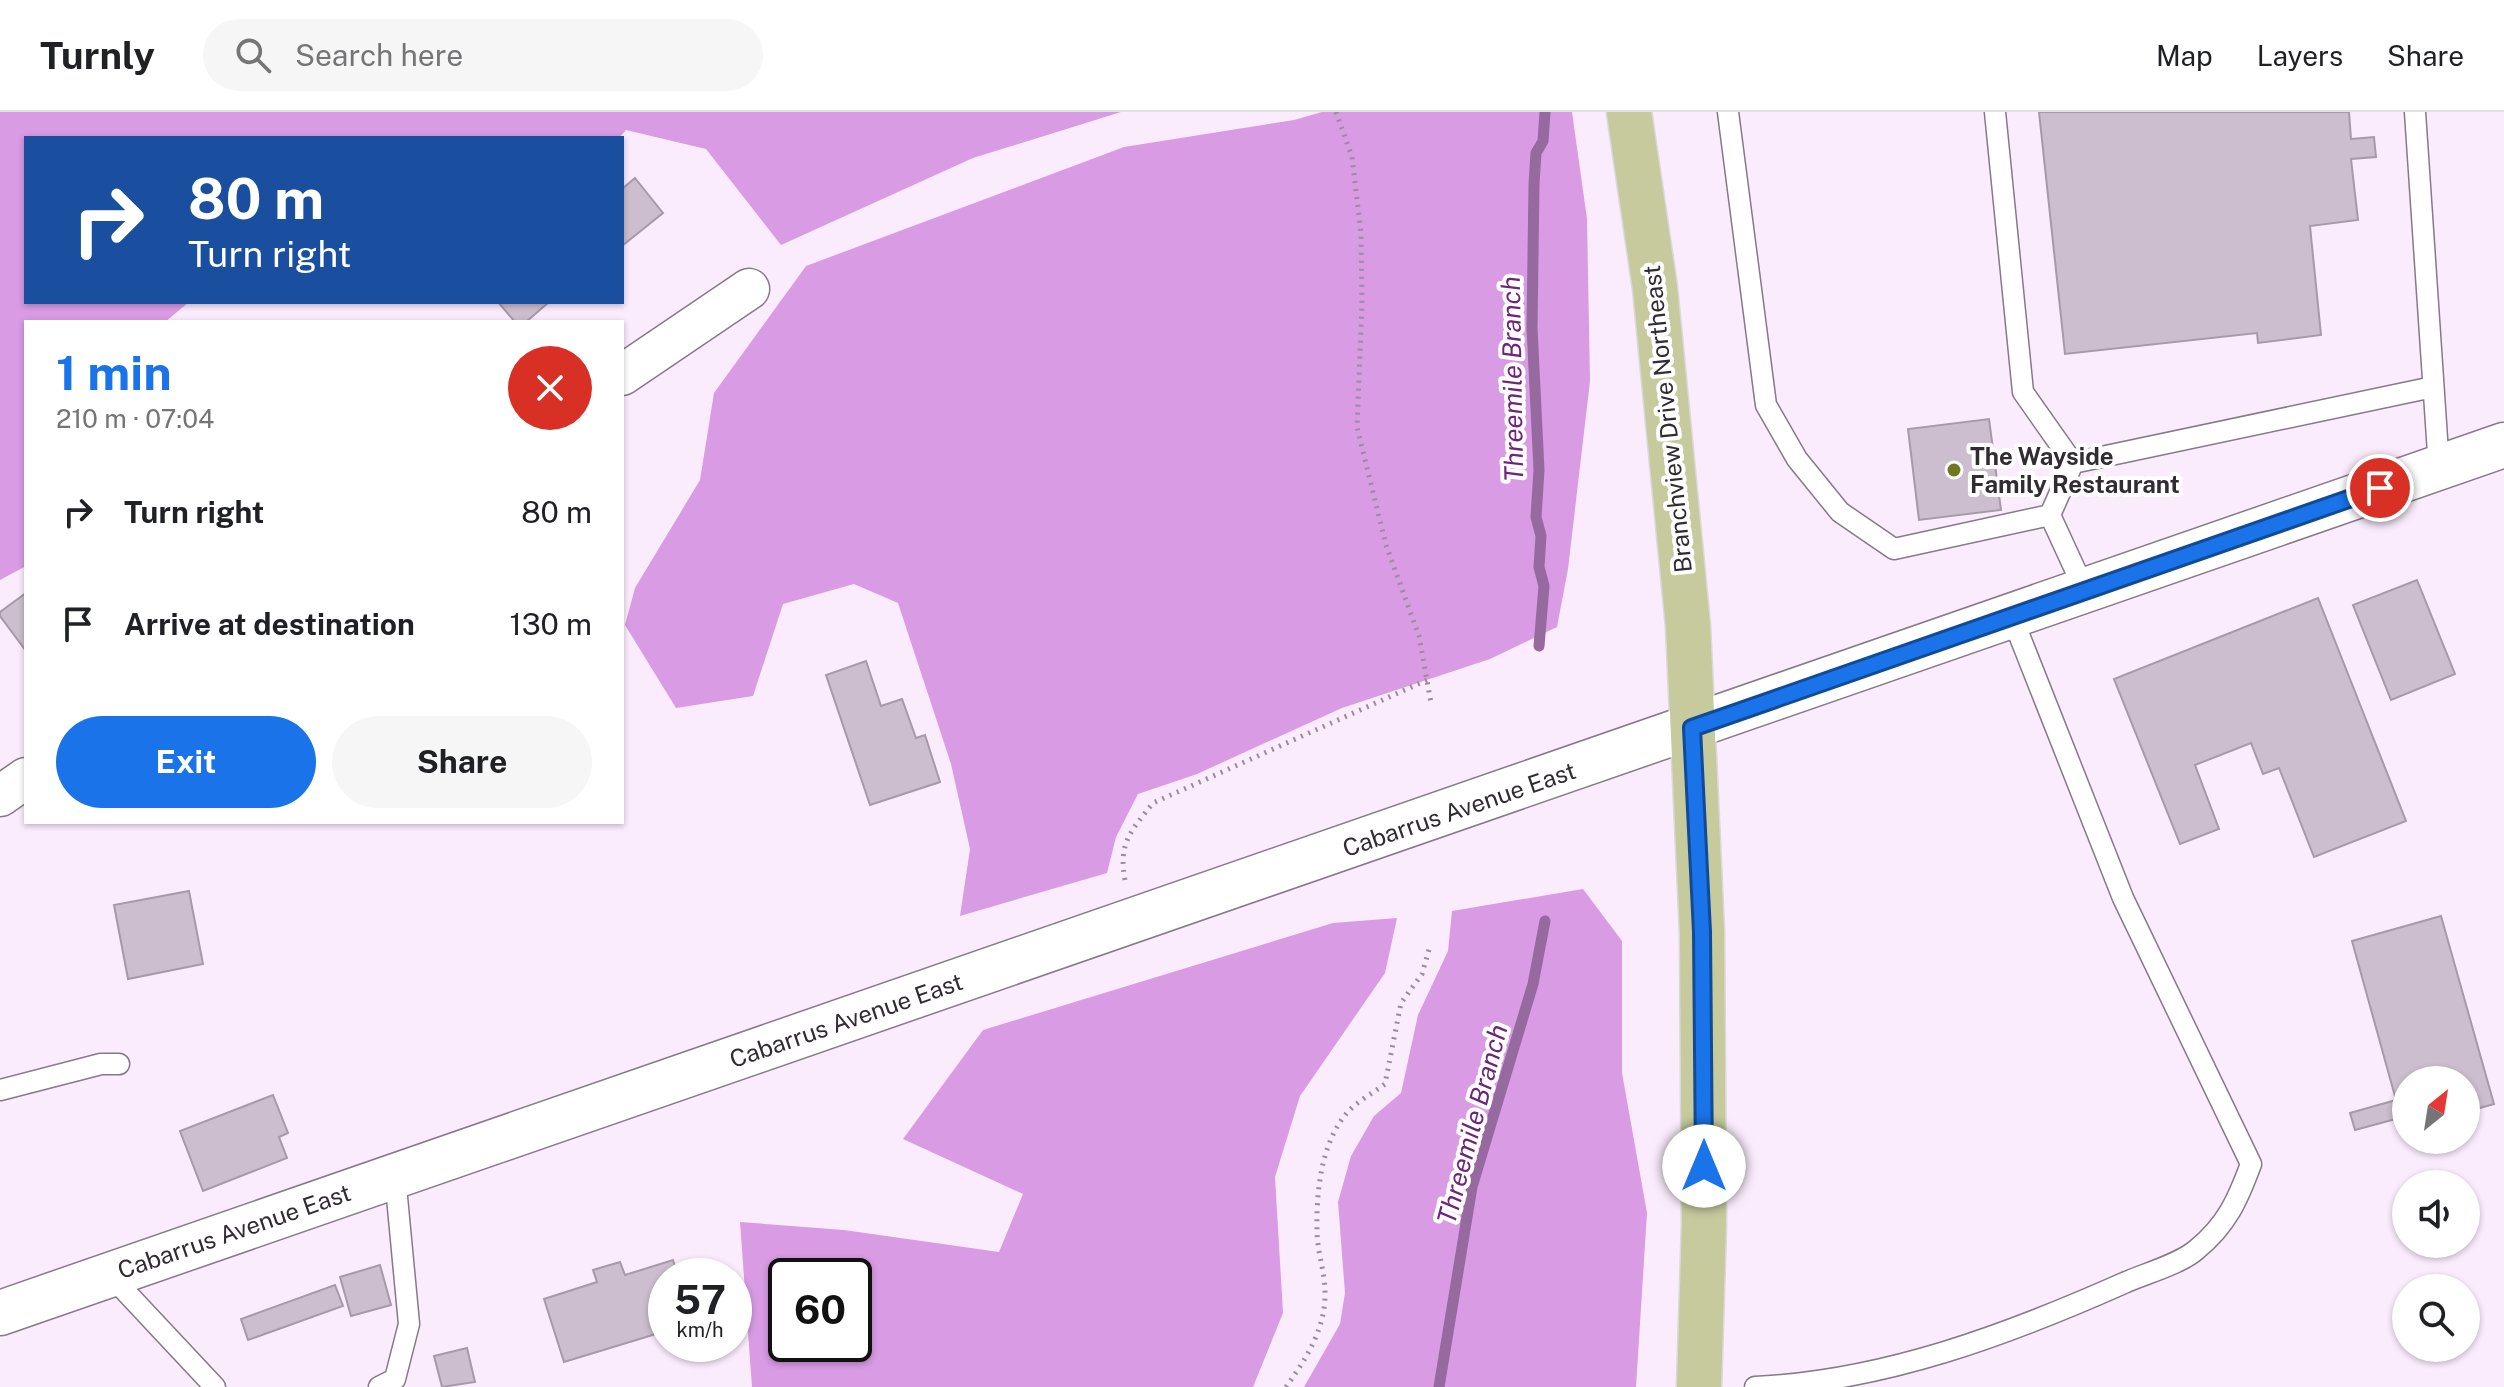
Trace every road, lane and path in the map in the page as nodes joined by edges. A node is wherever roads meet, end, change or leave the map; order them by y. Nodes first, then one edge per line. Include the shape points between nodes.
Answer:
1 (1336, 112) edge
2 (1629, 112) edge
3 (1728, 112) edge
4 (1995, 112) edge
5 (2415, 112) edge
6 (749, 289) dead end
7 (624, 374) edge
8 (2433, 387) junction
9 (2504, 445) edge
10 (2073, 463) junction
11 (2439, 468) junction
12 (2050, 515) junction
13 (2085, 591) junction
14 (2012, 617) junction
15 (1427, 680) junction
16 (1431, 703) dead end
17 (1692, 728) junction
18 (24, 779) edge
19 (0, 796) edge
20 (1126, 884) dead end
21 (1430, 946) dead end
22 (119, 1064) dead end
23 (0, 1090) edge
24 (395, 1176) junction
25 (109, 1274) junction
26 (0, 1313) edge
27 (215, 1387) edge
28 (379, 1387) edge
29 (1286, 1387) edge
30 (1699, 1387) edge
31 (1755, 1387) edge

1 - 15 path via 1352,157 1361,233 1357,427 1386,545 1419,636
2 - 17 main road, Branchview Drive Northeast via 1655,288 1688,626
3 - 12 lane via 1766,405 1797,459 1840,512 1894,549
4 - 10 lane via 2023,392
5 - 8 lane
6 - 7 street
8 - 10 lane
8 - 11 lane
9 - 11 main road, Cabarrus Avenue East
10 - 12 lane
11 - 13 main road, Cabarrus Avenue East
12 - 13 lane
13 - 14 main road, Cabarrus Avenue East
14 - 17 main road, Cabarrus Avenue East
14 - 31 lane via 2123,898 2251,1164 2234,1208 2195,1251 2181,1258 2037,1322 1939,1355 1806,1385
15 - 16 path
15 - 20 path via 1153,803 1129,834 1121,859
17 - 24 main road, Cabarrus Avenue East
17 - 30 main road, Branchview Drive Northeast via 1703,947
18 - 19 street
21 - 29 path via 1422,974 1401,1003 1385,1084 1347,1112 1329,1140 1318,1200 1325,1293 1319,1332
22 - 23 lane
24 - 25 main road, Cabarrus Avenue East
24 - 28 lane via 409,1324 395,1379
25 - 26 main road, Cabarrus Avenue East
25 - 27 lane

